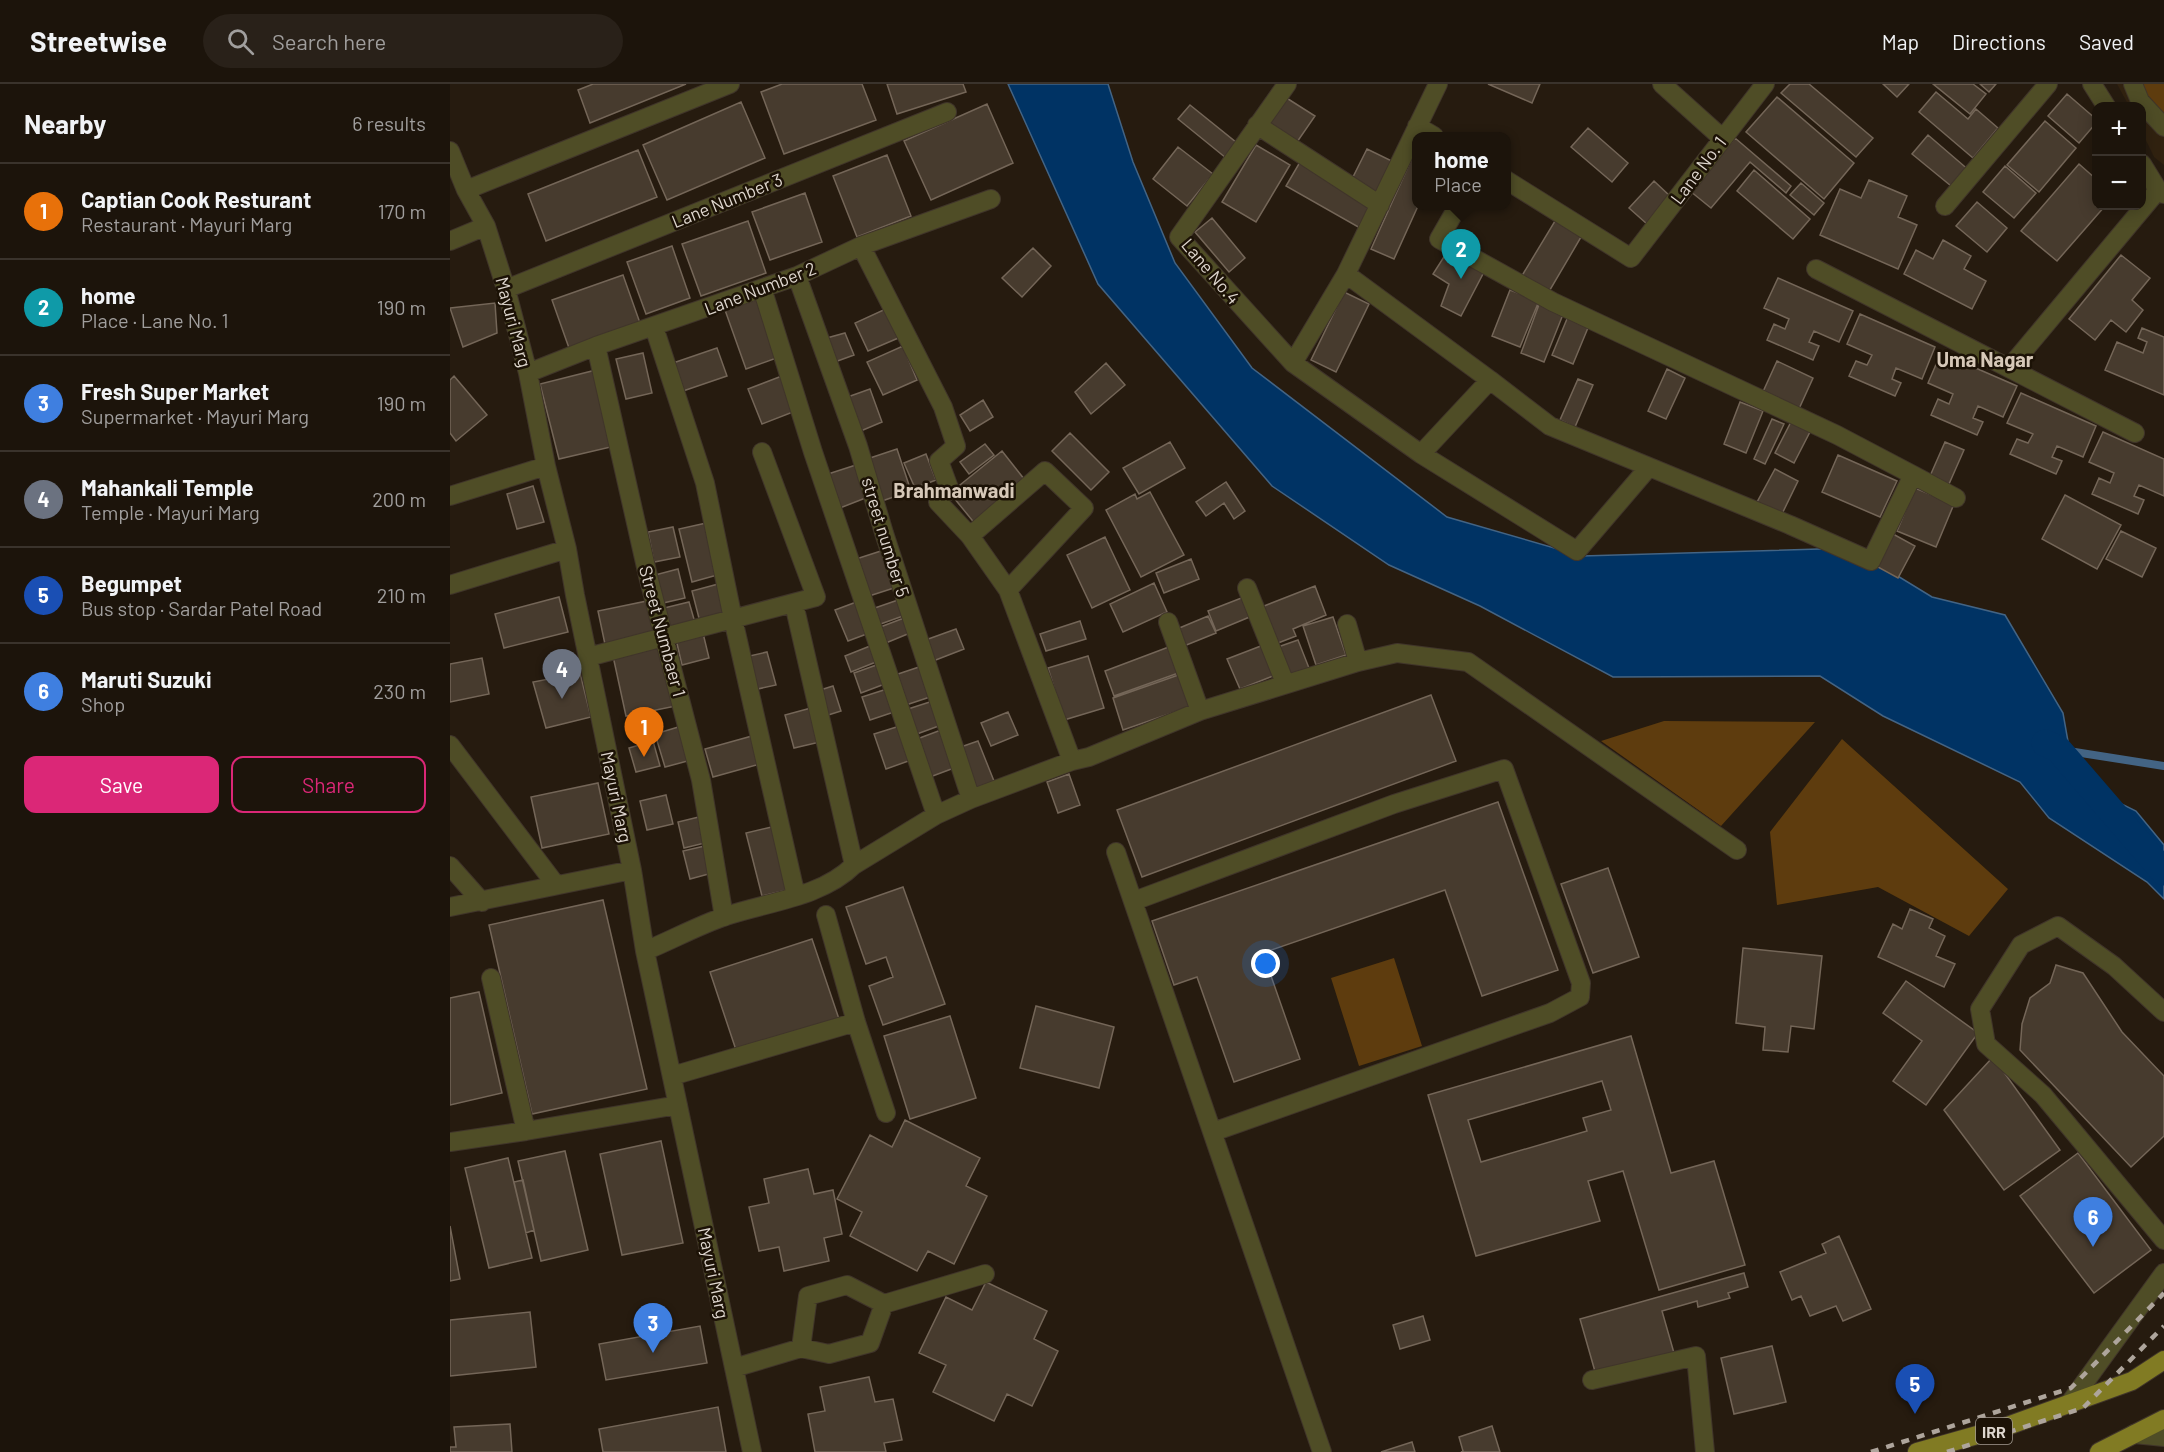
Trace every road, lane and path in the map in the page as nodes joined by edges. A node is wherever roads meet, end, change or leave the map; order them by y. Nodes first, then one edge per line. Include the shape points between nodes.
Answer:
1 (730, 84) edge
2 (1287, 84) edge
3 (1438, 84) edge
4 (1662, 84) edge
5 (1765, 84) edge
6 (2048, 84) edge
7 (2092, 84) edge
8 (2133, 84) edge
9 (2103, 102) edge
10 (947, 112) dead end
11 (1257, 125) junction
12 (1417, 126) junction
13 (2164, 127) edge
14 (1414, 132) edge
15 (1427, 132) edge
16 (1412, 137) edge
17 (1722, 138) junction
18 (450, 152) edge
19 (2146, 170) edge
20 (1511, 183) edge
21 (466, 189) junction
22 (2161, 192) edge
23 (991, 199) dead end
24 (1380, 205) junction
25 (1945, 206) dead end
26 (1456, 210) edge
27 (486, 226) junction
28 (450, 241) edge
29 (861, 246) junction
30 (1816, 269) dead end
31 (1346, 274) junction
32 (797, 276) junction
33 (762, 288) junction
34 (506, 289) junction
35 (654, 327) junction
36 (596, 346) junction
37 (1293, 363) junction
38 (2010, 367) junction
39 (528, 373) junction
40 (1490, 380) junction
41 (2135, 433) dead end
42 (762, 452) dead end
43 (1421, 454) junction
44 (546, 466) junction
45 (1649, 467) junction
46 (1914, 475) junction
47 (450, 496) edge
48 (1956, 498) dead end
49 (970, 536) junction
50 (567, 549) junction
51 (450, 585) edge
52 (1247, 588) dead end
53 (1008, 590) junction
54 (794, 604) junction
55 (732, 619) junction
56 (1168, 622) dead end
57 (1347, 624) dead end
58 (665, 637) junction
59 (588, 657) junction
60 (1358, 662) junction
61 (1286, 683) junction
62 (1200, 711) junction
63 (450, 745) edge
64 (1072, 761) junction
65 (971, 799) junction
66 (936, 815) junction
67 (1737, 850) dead end
68 (1116, 852) dead end
69 (450, 866) edge
70 (854, 866) junction
71 (632, 870) junction
72 (556, 885) junction
73 (796, 896) junction
74 (1134, 901) junction
75 (482, 902) junction
76 (450, 907) edge
77 (826, 915) dead end
78 (724, 917) junction
79 (645, 951) junction
80 (491, 978) dead end
81 (2164, 1012) edge
82 (856, 1022) junction
83 (672, 1076) junction
84 (678, 1105) junction
85 (886, 1113) dead end
86 (526, 1131) junction
87 (1213, 1132) junction
88 (450, 1142) edge
89 (2164, 1240) edge
90 (2164, 1273) edge
91 (985, 1274) dead end
92 (884, 1304) junction
93 (801, 1348) junction
94 (2164, 1360) edge
95 (734, 1368) junction
96 (1592, 1380) dead end
97 (2069, 1404) junction
98 (2164, 1419) edge
99 (2134, 1434) junction
100 (2164, 1437) edge
101 (752, 1452) edge
102 (1322, 1452) edge
103 (1705, 1452) edge
104 (1917, 1452) edge
105 (2099, 1452) edge

1 - 21 street
2 - 11 street, Lane No.4
3 - 12 street
4 - 17 street
5 - 17 street, Lane No. 1
6 - 25 street
7 - 9 street
8 - 13 street via 2140,101
10 - 34 street, Lane Number 3
11 - 24 street
11 - 37 street, Lane No.4 via 1179,237
12 - 14 street
12 - 15 street
16 - 24 street
17 - 20 street, Lane No. 1 via 1631,258
18 - 21 street, Mayuri Marg
19 - 22 street
21 - 27 street, Mayuri Marg
22 - 38 street
23 - 29 street, Lane Number 2
24 - 31 street
26 - 46 street via 1439,240 1553,302
27 - 28 street
27 - 34 street, Mayuri Marg
29 - 32 street, Lane Number 2
29 - 49 street via 943,407 956,446 939,461 949,488 938,502
30 - 38 street
31 - 37 street
31 - 40 street
32 - 33 street, Lane Number 2
32 - 65 street, street number 5 via 858,446
33 - 35 street, Lane Number 2
33 - 66 street
34 - 39 street, Mayuri Marg
35 - 36 street, Lane Number 2
35 - 55 street via 705,483
36 - 39 street, Lane Number 2
36 - 58 street, Street Numbaer 1
37 - 43 street
38 - 41 street
39 - 44 street, Mayuri Marg
40 - 43 street
40 - 45 street via 1550,426
42 - 54 street via 816,597
43 - 45 street via 1577,551
44 - 47 street
44 - 50 street, Mayuri Marg
45 - 46 street via 1870,561
46 - 48 street
49 - 53 street
49 - 53 street via 1045,471 1084,508
50 - 51 street
50 - 59 street, Mayuri Marg
52 - 61 street
53 - 64 street
54 - 55 street
54 - 70 street
55 - 58 street
55 - 73 street
56 - 62 street
57 - 60 street
58 - 59 street
58 - 78 street, Street Numbaer 1 via 701,780
59 - 71 street, Mayuri Marg
60 - 61 street
60 - 67 street via 1396,653 1468,662
61 - 62 street
62 - 64 street
63 - 72 street
64 - 65 street
65 - 66 street
66 - 70 street
68 - 74 street
69 - 75 street
70 - 73 street via 823,888
71 - 72 street
71 - 79 street, Mayuri Marg
72 - 75 street
73 - 78 street
74 - 87 street
74 - 87 street via 1394,804 1504,769 1581,983 1580,997 1550,1013
75 - 76 street
77 - 82 street
78 - 79 street
79 - 83 street, Mayuri Marg
80 - 86 street
81 - 89 street via 2114,966 2058,926 2021,945 1980,1009 1986,1044 2043,1095
82 - 83 street
82 - 85 street
83 - 84 street, Mayuri Marg
84 - 86 street
84 - 95 street, Mayuri Marg
86 - 88 street
87 - 102 street
90 - 97 street
91 - 92 street
92 - 93 street via 870,1343 830,1354
92 - 93 street via 847,1285 808,1296
93 - 95 street
94 - 97 main road, IRR via 2132,1381
95 - 101 street, Mayuri Marg
96 - 103 street via 1696,1356
97 - 104 main road, IRR
98 - 99 main road
99 - 100 street
99 - 105 main road

